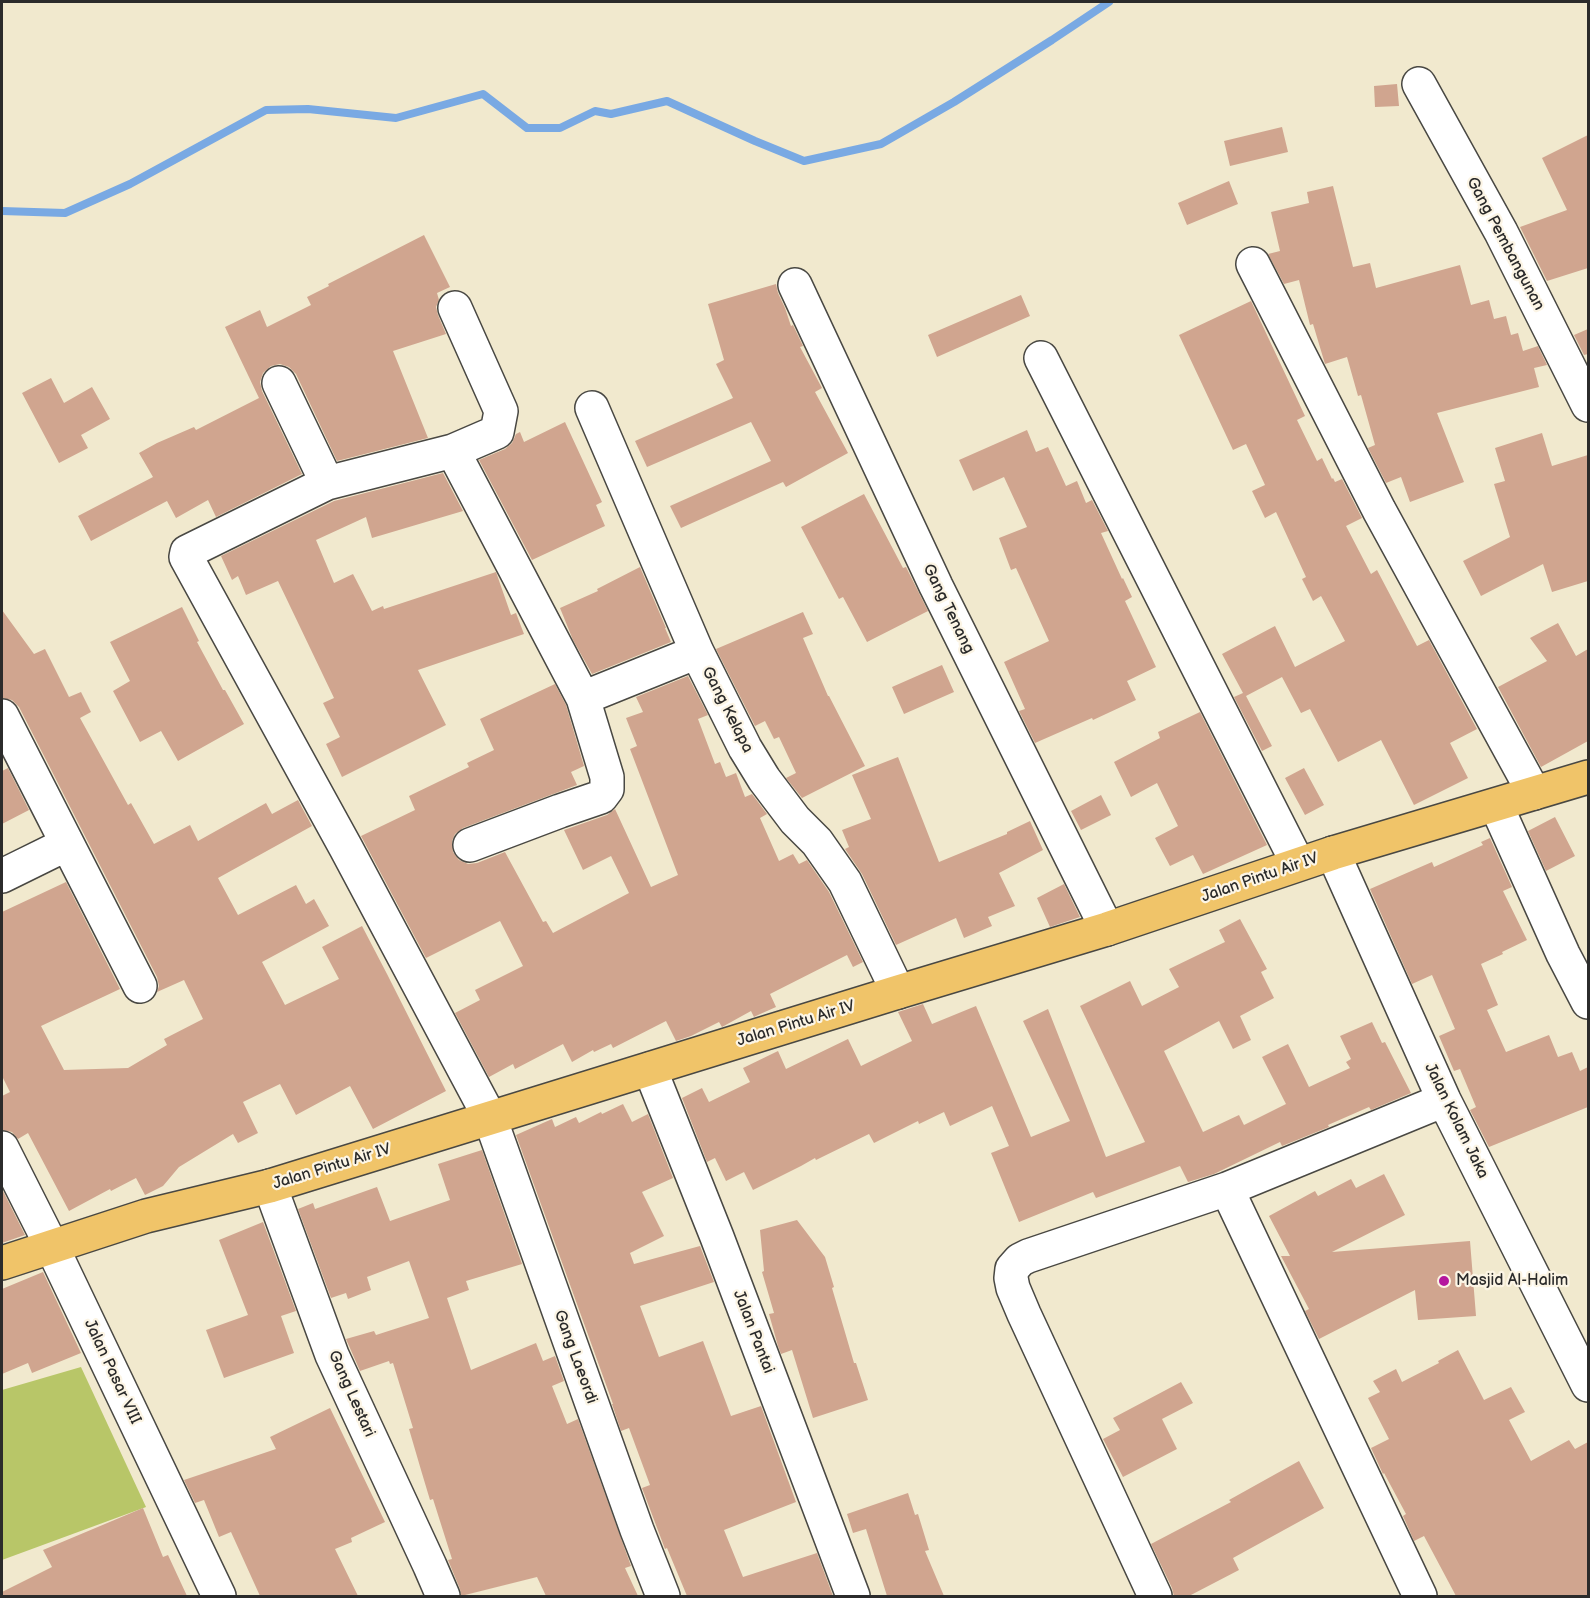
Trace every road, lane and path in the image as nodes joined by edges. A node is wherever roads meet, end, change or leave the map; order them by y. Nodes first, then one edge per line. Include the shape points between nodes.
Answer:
1 (1419, 84) dead end
2 (1252, 264) dead end
3 (795, 285) dead end
4 (455, 309) dead end
5 (1041, 358) dead end
6 (279, 383) dead end
7 (1588, 405) edge
8 (592, 408) dead end
9 (453, 451) junction
10 (327, 483) junction
11 (697, 652) junction
12 (583, 698) junction
13 (2, 716) edge
14 (1588, 777) edge
15 (1534, 793) junction
16 (1497, 805) junction
17 (67, 844) junction
18 (470, 846) dead end
19 (1334, 853) junction
20 (1298, 864) junction
21 (2, 876) edge
22 (1107, 929) junction
23 (140, 987) dead end
24 (898, 992) junction
25 (1588, 1002) edge
26 (650, 1069) junction
27 (1444, 1100) junction
28 (490, 1118) junction
29 (2, 1148) edge
30 (270, 1186) junction
31 (1227, 1189) junction
32 (52, 1247) junction
33 (2, 1263) edge
34 (1588, 1385) edge
35 (208, 1593) edge
36 (443, 1596) edge
37 (663, 1596) edge
38 (853, 1596) edge
39 (1155, 1596) edge
40 (1420, 1596) edge

1 - 7 street, Gang Pembangunan via 1501,232
2 - 15 street via 1379,510
3 - 22 street, Gang Tenang via 936,586
4 - 9 street via 501,411 497,432
5 - 20 street
6 - 10 street
8 - 11 street, Gang Kelapa
9 - 10 street
9 - 12 street
10 - 28 street, Gang Laeordi via 187,552 186,557
11 - 12 street
11 - 24 street, Gang Kelapa via 764,779 845,882
12 - 18 street via 608,777 607,789 601,797
13 - 17 street
14 - 15 main road, Jalan Pintu Air IV
15 - 16 main road, Jalan Pintu Air IV
16 - 19 main road, Jalan Pintu Air IV
16 - 25 street
17 - 21 street
17 - 23 street
19 - 20 main road, Jalan Pintu Air IV
19 - 27 street, Jalan Kolam Jaka
20 - 22 main road, Jalan Pintu Air IV
22 - 24 main road, Jalan Pintu Air IV
24 - 26 main road, Jalan Pintu Air IV
26 - 28 main road, Jalan Pintu Air IV
26 - 38 street, Jalan Pantai
27 - 31 street
27 - 34 street, Jalan Kolam Jaka
28 - 30 main road, Jalan Pintu Air IV
28 - 37 street, Gang Laeordi
29 - 32 street, Jalan Pasar VIII
30 - 32 main road, Jalan Pintu Air IV via 146,1216
30 - 36 street, Gang Lestari via 332,1355
31 - 39 street via 1028,1256 1012,1269 1013,1288 1024,1314
31 - 40 street
32 - 33 main road, Jalan Pintu Air IV
32 - 35 street, Jalan Pasar VIII

